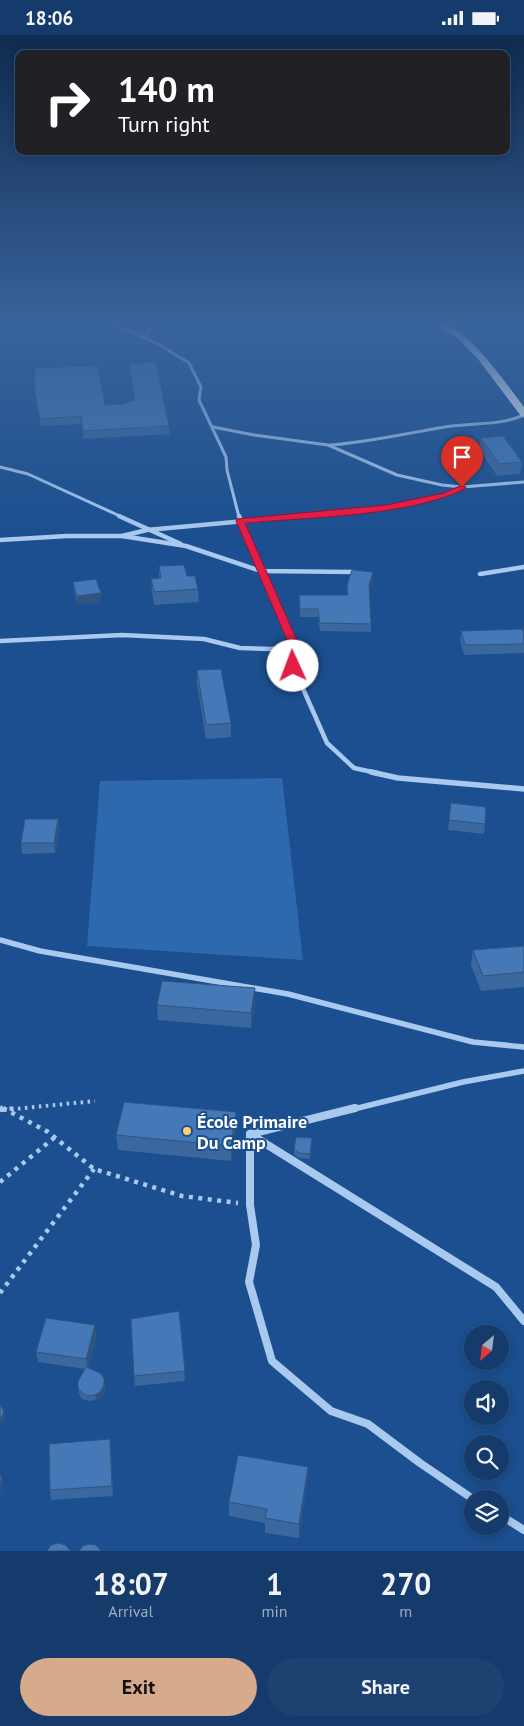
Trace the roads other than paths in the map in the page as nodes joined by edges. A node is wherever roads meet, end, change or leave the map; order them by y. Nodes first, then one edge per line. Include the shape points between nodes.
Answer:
1 (200, 393) edge
2 (508, 393) edge
3 (524, 415) edge
4 (213, 427) junction
5 (328, 445) junction
6 (0, 467) edge
7 (524, 482) edge
8 (462, 487) junction
9 (240, 521) junction
10 (147, 530) junction
11 (122, 536) junction
12 (0, 540) edge
13 (186, 546) junction
14 (524, 567) edge
15 (261, 571) junction
16 (354, 572) edge
17 (480, 574) dead end
18 (0, 641) edge
19 (295, 647) junction
20 (524, 789) edge
21 (0, 940) edge
22 (524, 1047) edge
23 (524, 1071) edge
24 (250, 1134) junction
25 (524, 1321) edge
26 (464, 1493) edge
27 (509, 1521) edge
28 (524, 1530) edge

1 - 4 street via 199,400
2 - 3 highway
3 - 5 street via 498,424 453,426
4 - 5 street
4 - 9 street via 226,457
5 - 8 street via 397,475
6 - 10 street via 36,478
7 - 8 street
8 - 9 street via 446,495 386,508
9 - 10 street
9 - 15 street
10 - 11 street
10 - 13 street
11 - 12 street
11 - 13 street
13 - 15 street
14 - 17 street
15 - 16 street
15 - 19 street
18 - 19 street via 150,636 204,639 240,648
19 - 20 street via 293,666 327,743 354,767 398,778
21 - 22 street via 40,951 288,994 473,1042
23 - 24 street via 463,1082
24 - 25 street via 496,1287
24 - 26 street via 250,1205 256,1245 249,1282 272,1361 331,1411 368,1424
27 - 28 street

